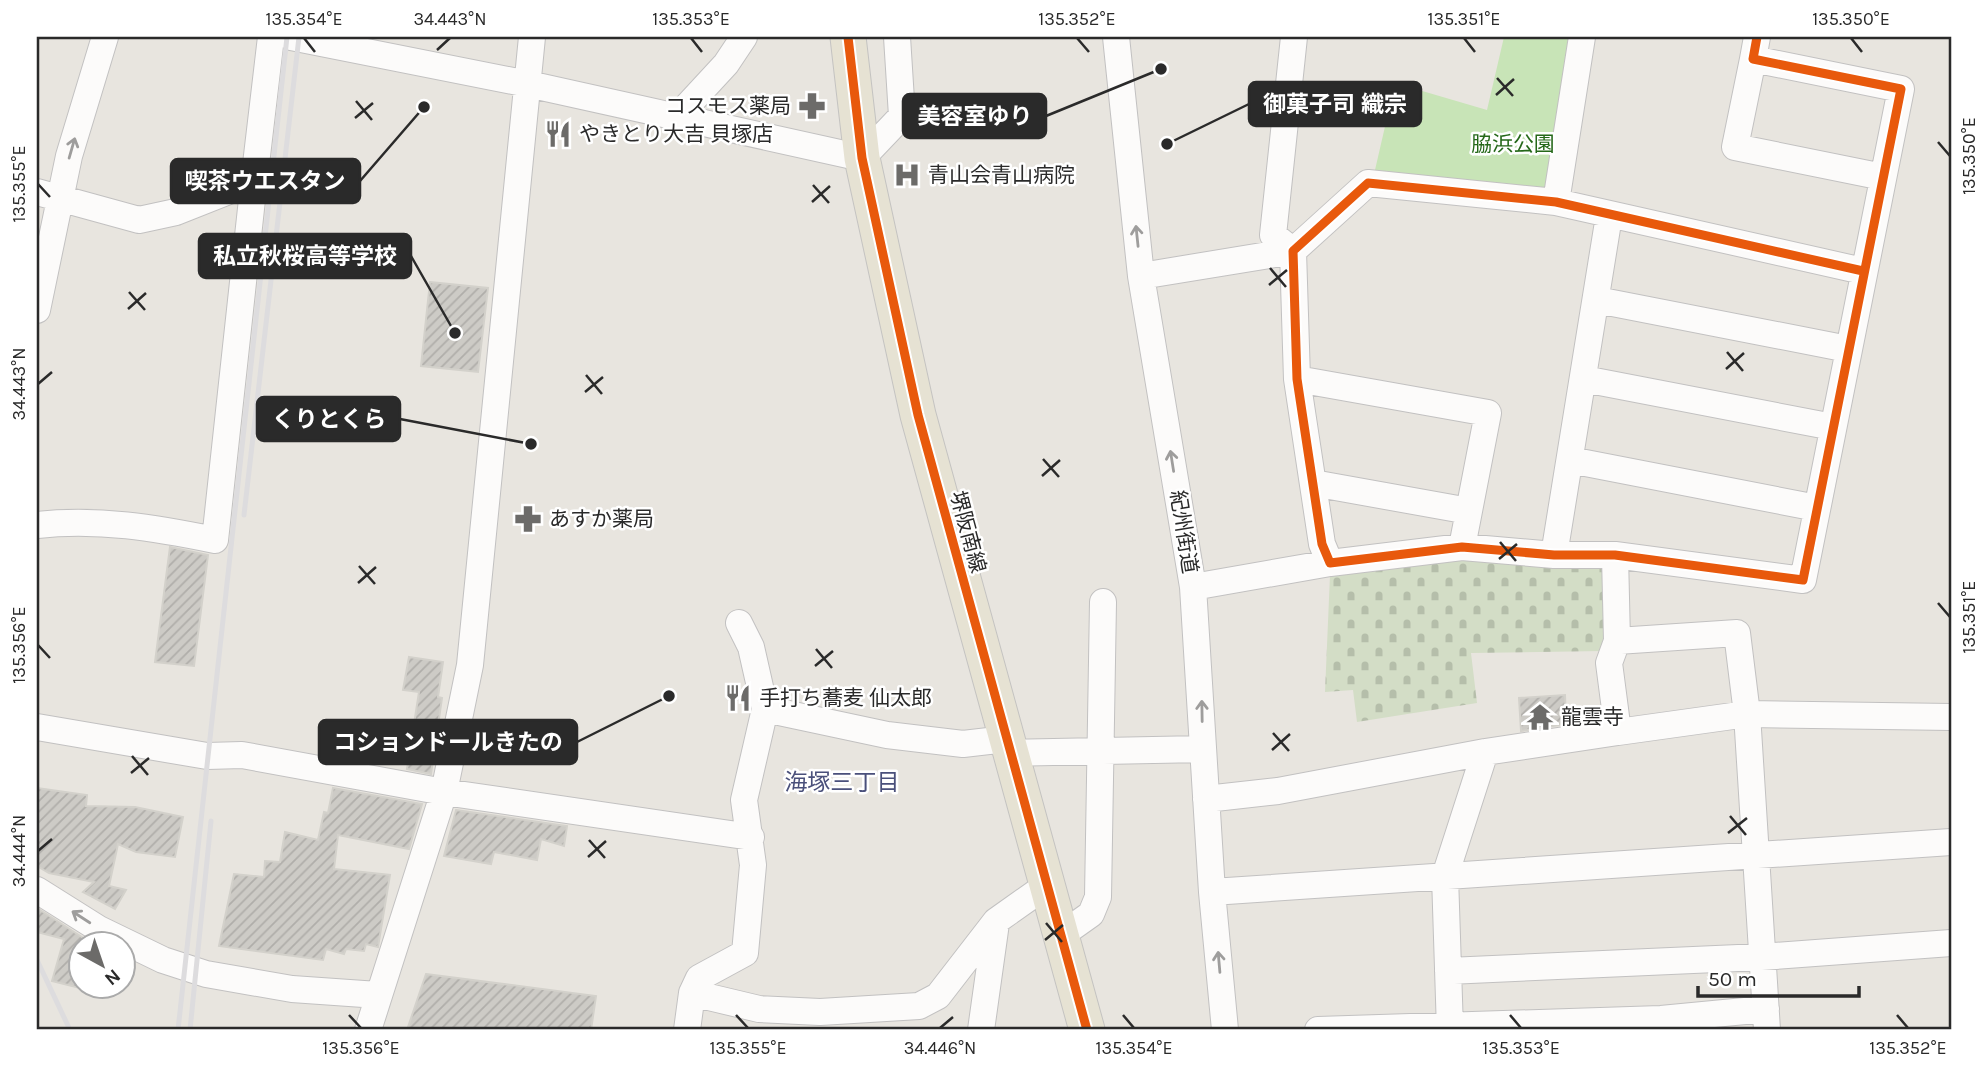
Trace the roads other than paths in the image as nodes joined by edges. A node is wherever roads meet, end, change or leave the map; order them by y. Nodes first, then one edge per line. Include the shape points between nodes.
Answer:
1 (105, 37) edge
2 (271, 37) edge
3 (291, 37) edge
4 (532, 37) edge
5 (744, 37) edge
6 (848, 37) edge
7 (897, 37) edge
8 (1116, 37) edge
9 (1294, 37) edge
10 (1582, 37) edge
11 (1755, 48) edge
12 (528, 84) junction
13 (677, 117) junction
14 (862, 158) junction
15 (1882, 177) junction
16 (254, 181) junction
17 (49, 195) edge
18 (1556, 202) junction
19 (1609, 216) junction
20 (1293, 251) junction
21 (1863, 271) junction
22 (1141, 276) junction
23 (1597, 300) junction
24 (37, 310) edge
25 (1848, 349) junction
26 (1297, 379) junction
27 (1584, 379) junction
28 (1833, 427) junction
29 (1570, 460) junction
30 (1313, 483) junction
31 (1817, 508) junction
32 (1469, 511) junction
33 (37, 525) edge
34 (1462, 547) junction
35 (1554, 555) junction
36 (1615, 555) junction
37 (1330, 563) junction
38 (1193, 587) junction
39 (1103, 603) dead end
40 (739, 623) dead end
41 (1617, 641) junction
42 (765, 709) junction
43 (1747, 714) junction
44 (1951, 717) edge
45 (37, 726) edge
46 (1618, 732) junction
47 (1008, 746) junction
48 (1203, 749) junction
49 (1102, 751) junction
50 (1485, 752) junction
51 (444, 792) junction
52 (1206, 799) junction
53 (751, 837) junction
54 (1951, 842) edge
55 (1757, 854) junction
56 (1445, 876) junction
57 (1047, 885) junction
58 (37, 890) edge
59 (1212, 892) junction
60 (996, 921) junction
61 (1060, 936) junction
62 (1951, 943) edge
63 (1761, 957) junction
64 (1448, 971) junction
65 (692, 993) junction
66 (378, 995) junction
67 (874, 1020) edge
68 (1767, 1020) edge
69 (1536, 1026) edge
70 (1450, 1028) edge
71 (368, 1030) edge
72 (687, 1030) edge
73 (981, 1030) edge
74 (1087, 1030) edge
75 (1225, 1030) edge
76 (1318, 1030) edge

17 -> 1 street via 69,156
2 - 16 street
3 - 12 street
4 - 12 street
5 - 13 street via 726,64
6 - 14 main road, 堺阪南線
7 - 14 street via 902,116
22 -> 8 street, 紀州街道
9 - 20 street via 1273,235
10 - 18 street
11 - 15 street via 1901,89
11 - 15 street via 1735,147
12 - 13 street
12 - 51 street via 484,550 470,666
13 - 14 street
14 - 47 main road, 堺阪南線 via 918,415
15 - 21 street
16 - 17 street via 176,212 139,220
16 - 33 street via 215,540 155,527 78,520
17 - 24 street
18 - 19 street
18 - 20 street via 1367,183
19 - 21 street
19 - 23 street
20 - 22 street
20 - 26 street
21 - 25 street
38 -> 22 street, 紀州街道
23 - 25 street
23 - 27 street
25 - 28 street
26 - 30 street
26 - 32 street via 1488,413
27 - 28 street
27 - 29 street
28 - 31 street
29 - 31 street
29 - 35 street
30 - 32 street
30 - 37 street via 1322,544
31 - 36 street via 1803,580
32 - 34 street
34 - 35 street
34 - 37 street
35 - 36 street
36 - 41 street
37 - 38 street
48 -> 38 street, 紀州街道
39 - 49 street
40 - 42 street via 751,647
41 - 43 street via 1737,633
41 - 46 street via 1609,663
42 - 47 street via 887,735
42 - 53 street via 744,800
43 - 44 street
43 - 46 street
43 - 55 street
45 - 51 street via 207,756 242,755
46 - 50 street
47 - 49 street
47 - 57 main road, 堺阪南線
48 - 49 street
48 - 52 street, 紀州街道
49 - 61 street via 1098,897 1090,914
50 - 52 street via 1278,791
50 - 56 street
51 - 53 street
51 - 66 street
52 - 59 street, 紀州街道
53 - 65 street via 745,953 699,978
54 - 55 street
55 - 56 street
55 - 63 street
56 - 59 street
56 - 64 street
57 - 60 street
57 - 61 main road, 堺阪南線
66 -> 58 street via 292,989 218,977 163,960
75 -> 59 street, 紀州街道
60 - 67 street via 938,996
60 - 73 street
61 - 74 main road, 堺阪南線
62 - 63 street
63 - 64 street
63 - 68 street
64 - 70 street
65 - 67 street via 759,1009
65 - 72 street
66 - 71 street
68 - 69 street via 1661,1019
69 - 70 street
70 - 76 street

